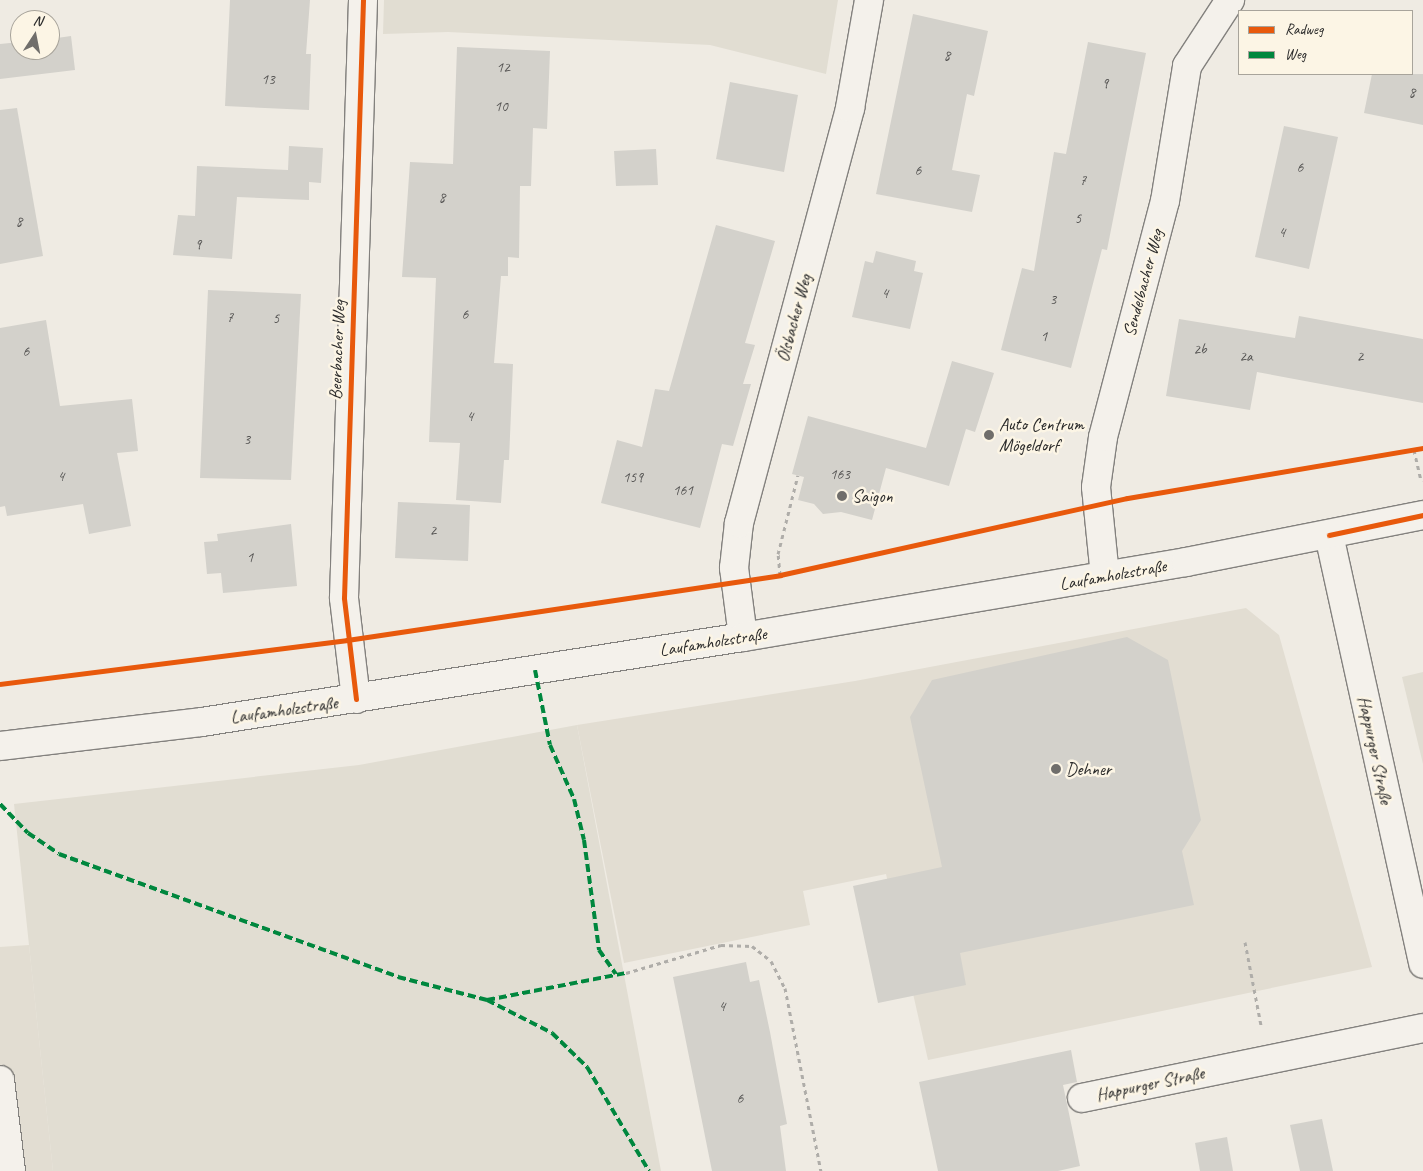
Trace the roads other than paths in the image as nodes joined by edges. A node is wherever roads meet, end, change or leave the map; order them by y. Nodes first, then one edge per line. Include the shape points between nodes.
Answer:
1 (363, 0) edge
2 (869, 0) edge
3 (1230, 0) edge
4 (1423, 515) edge
5 (1329, 535) junction
6 (1105, 576) junction
7 (743, 637) junction
8 (356, 700) junction
9 (0, 746) edge
10 (1423, 964) edge
11 (1423, 1028) edge
12 (0, 1080) edge
13 (1082, 1098) dead end
14 (11, 1171) edge

1 - 8 street, Beerbacher Weg via 344,598
2 - 7 street, Ölsbacher Weg via 850,108 739,523 734,568
3 - 6 street, Sendelbacher Weg via 1187,66 1165,201 1103,437 1096,487
4 - 5 street, Laufamholzstraße
5 - 6 street, Laufamholzstraße
5 - 10 street, Happurger Straße
6 - 7 street, Laufamholzstraße
7 - 8 street, Laufamholzstraße
8 - 9 street, Laufamholzstraße
11 - 13 street, Happurger Straße
12 - 14 street

